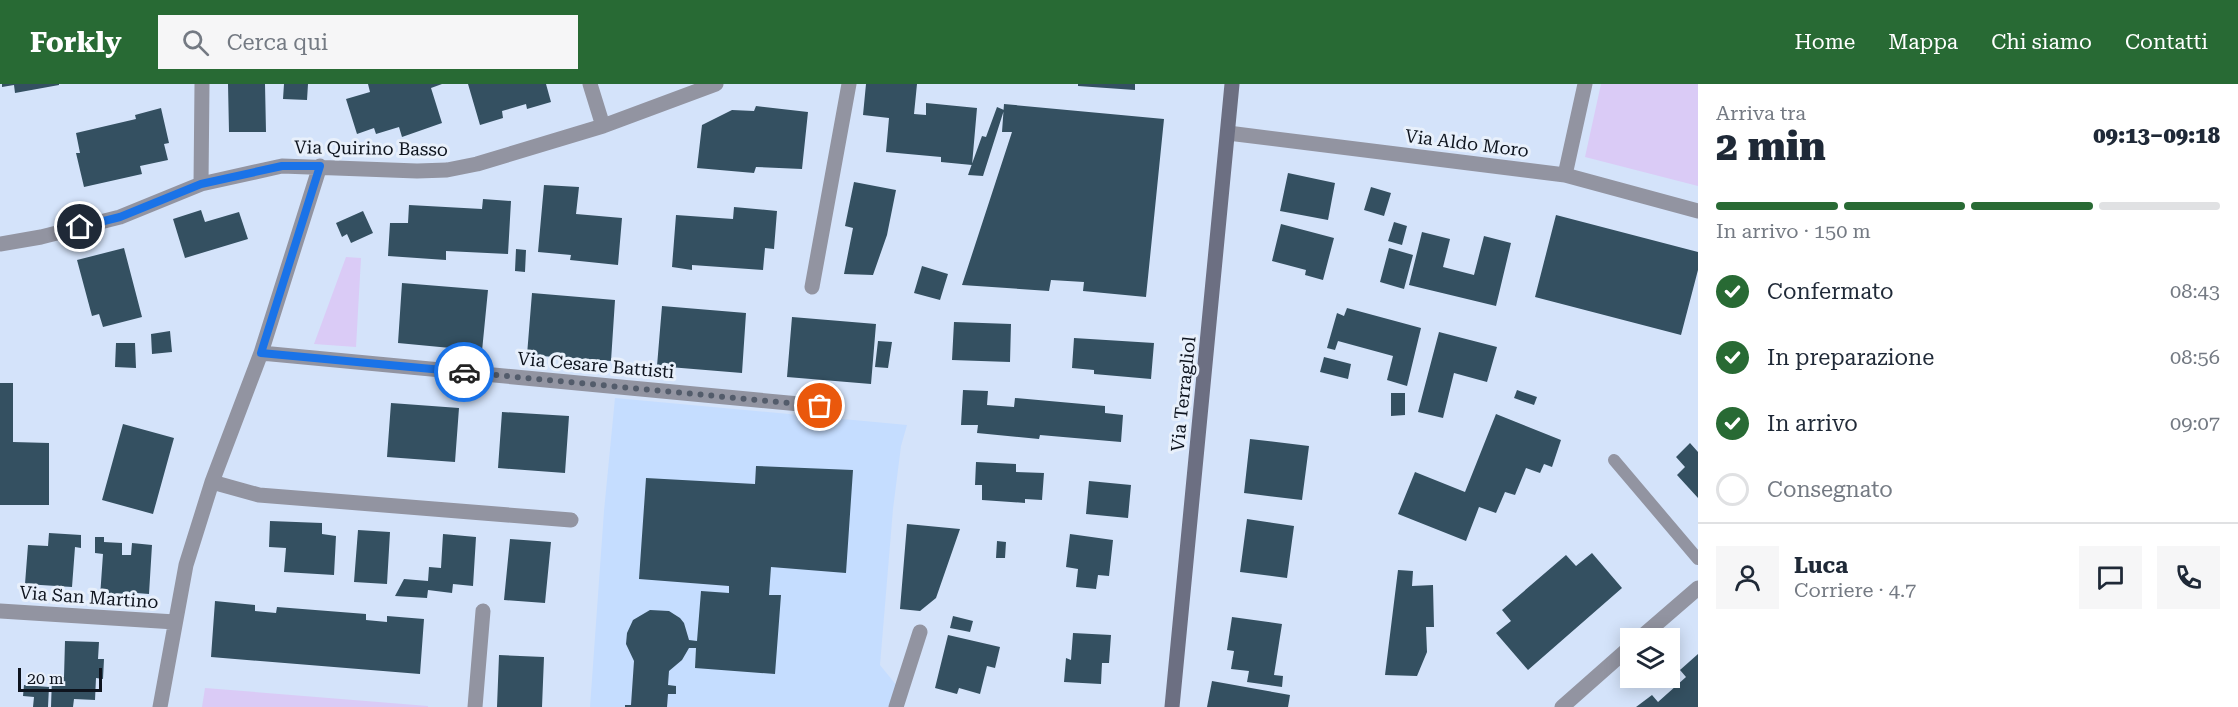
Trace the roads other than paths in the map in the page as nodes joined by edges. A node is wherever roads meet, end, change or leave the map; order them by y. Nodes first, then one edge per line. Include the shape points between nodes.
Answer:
1 (202, 84) edge
2 (590, 84) edge
3 (716, 84) edge
4 (849, 84) edge
5 (1232, 84) edge
6 (1585, 84) edge
7 (603, 126) junction
8 (1228, 133) junction
9 (320, 166) junction
10 (1565, 175) junction
11 (201, 184) junction
12 (1698, 211) edge
13 (0, 244) edge
14 (812, 286) dead end
15 (261, 353) junction
16 (820, 406) dead end
17 (1614, 460) dead end
18 (212, 482) junction
19 (571, 520) dead end
20 (1698, 559) edge
21 (1698, 588) edge
22 (0, 611) edge
23 (483, 611) dead end
24 (175, 622) junction
25 (1652, 628) edge
26 (920, 632) dead end
27 (1620, 656) edge
28 (160, 707) edge
29 (475, 707) edge
30 (896, 707) edge
31 (1172, 707) edge
32 (1562, 707) edge

1 - 11 street
2 - 7 street
3 - 7 street, Via Quirino Basso
4 - 14 street
5 - 8 street, Via Terragliol
6 - 10 street
7 - 9 street, Via Quirino Basso via 447,170
8 - 10 street, Via Aldo Moro
8 - 31 street, Via Terragliol
9 - 11 street, Via Quirino Basso via 282,166
9 - 15 street
10 - 12 street, Via Aldo Moro
11 - 13 street, Via Quirino Basso via 120,217
15 - 16 street, Via Cesare Battisti
15 - 18 street
17 - 20 lane
18 - 19 street via 259,495
18 - 24 street via 186,565
21 - 25 street
22 - 24 street, Via San Martino
23 - 29 street
24 - 28 street
26 - 30 street
27 - 32 street

